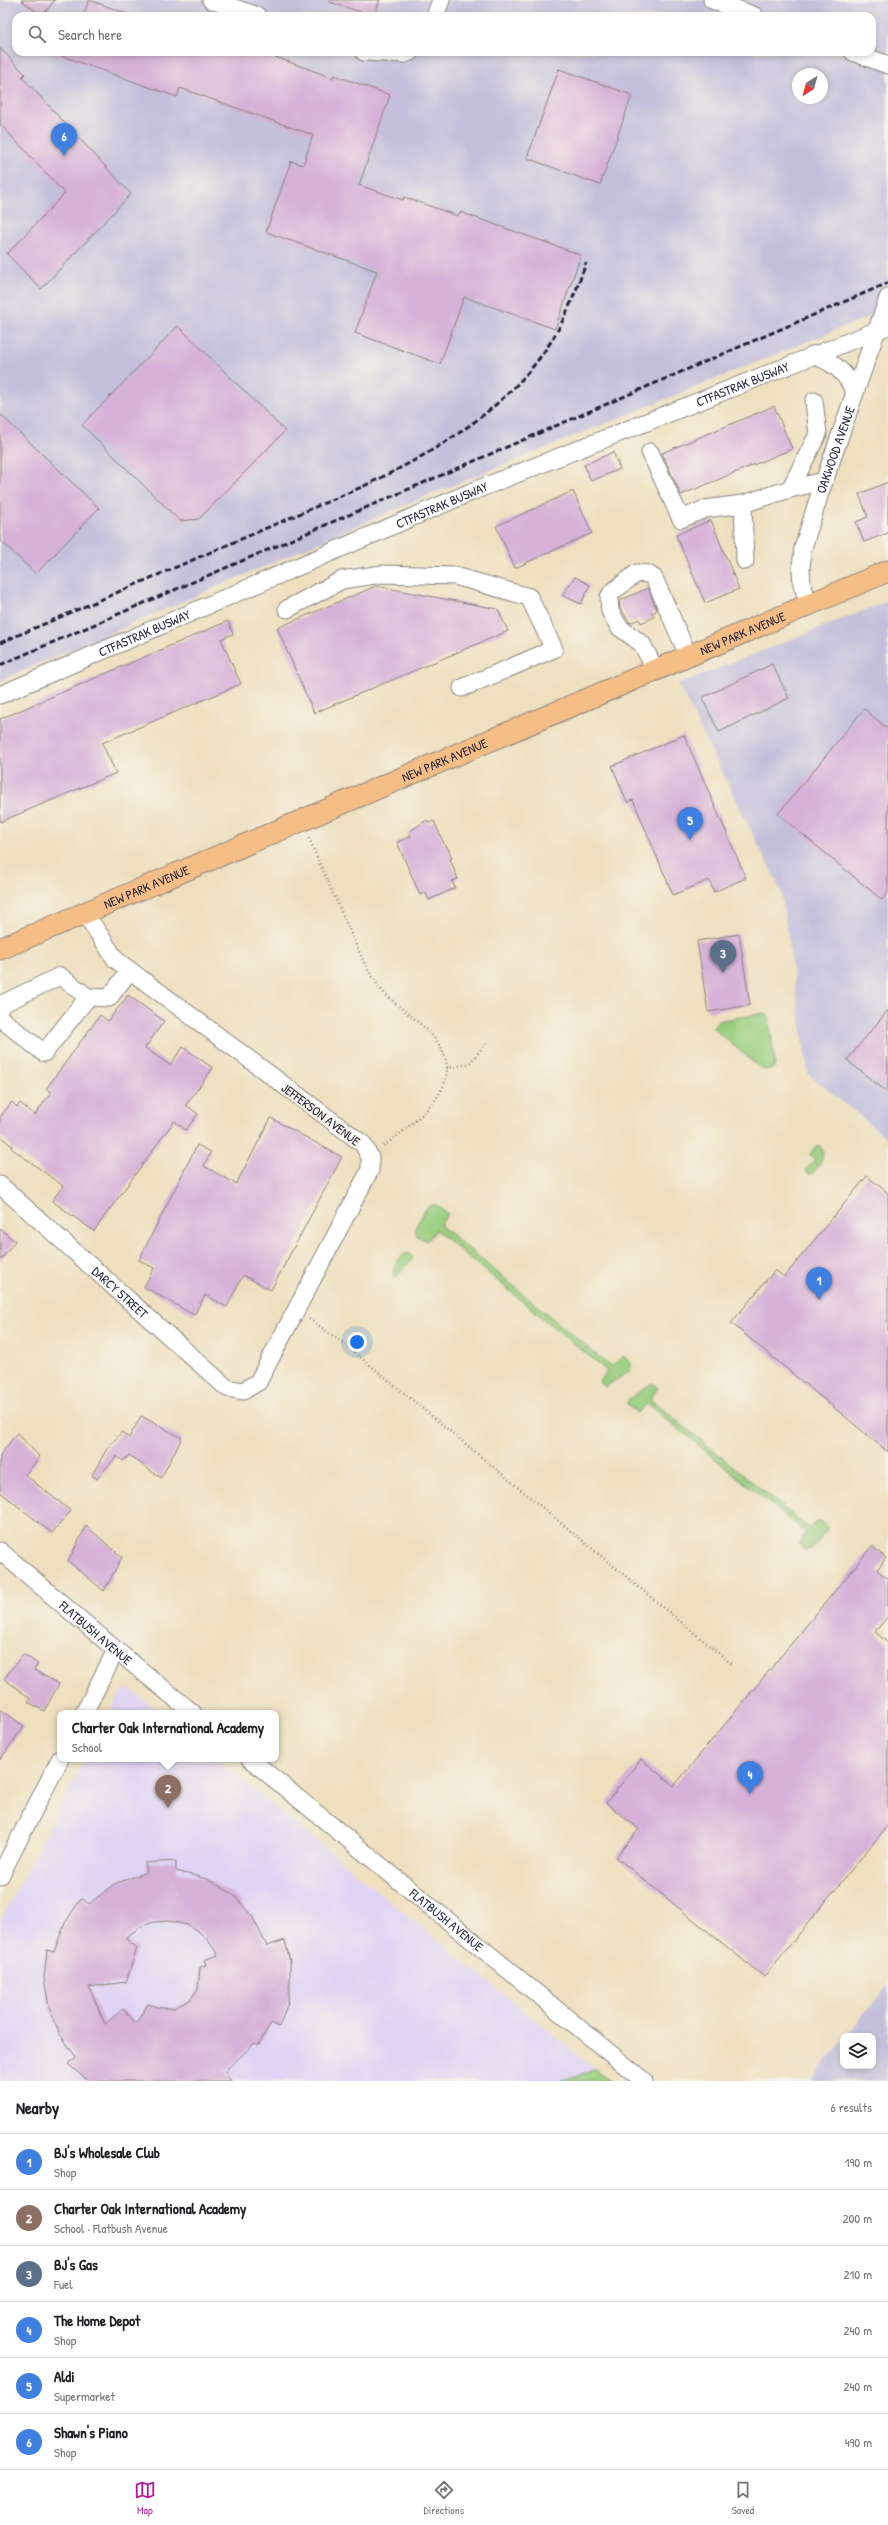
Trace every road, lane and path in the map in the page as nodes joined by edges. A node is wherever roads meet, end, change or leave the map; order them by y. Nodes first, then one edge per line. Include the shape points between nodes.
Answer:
1 (211, 0) edge
2 (441, 0) edge
3 (716, 1) edge
4 (246, 12) edge
5 (436, 12) edge
6 (745, 12) edge
7 (864, 56) edge
8 (888, 65) edge
9 (888, 298) edge
10 (882, 328) edge
11 (812, 355) junction
12 (855, 393) junction
13 (814, 401) dead end
14 (650, 452) dead end
15 (824, 481) junction
16 (790, 489) junction
17 (742, 504) junction
18 (745, 561) dead end
19 (888, 571) edge
20 (809, 604) junction
21 (287, 609) dead end
22 (688, 655) junction
23 (655, 669) junction
24 (462, 688) dead end
25 (0, 695) edge
26 (302, 821) junction
27 (85, 913) junction
28 (0, 949) edge
29 (130, 970) junction
30 (88, 997) junction
31 (0, 1008) edge
32 (0, 1018) edge
33 (486, 1044) dead end
34 (447, 1068) junction
35 (370, 1157) junction
36 (0, 1185) edge
37 (296, 1309) junction
38 (243, 1391) joint
39 (0, 1551) edge
40 (116, 1650) junction
41 (733, 1665) dead end
42 (86, 1710) edge
43 (189, 1710) edge
44 (58, 1762) edge
45 (254, 1762) edge
46 (0, 1876) edge
47 (644, 2081) edge

1 - 4 street
2 - 5 street
3 - 6 street
7 - 8 street
9 - 10 street, OAKWOOD AVENUE
10 - 11 street, CTFASTRAK BUSWAY
10 - 12 street, OAKWOOD AVENUE
11 - 12 street via 834,364 847,377
11 - 25 street, CTFASTRAK BUSWAY via 464,495
12 - 15 street, OAKWOOD AVENUE
13 - 16 street via 818,434
14 - 17 street via 681,519 705,509
15 - 16 street
15 - 20 street, OAKWOOD AVENUE via 809,528 801,568 802,584
16 - 17 street
17 - 18 street
19 - 20 main road, NEW PARK AVENUE
20 - 22 main road, NEW PARK AVENUE
21 - 24 street via 342,580 382,574 455,576 529,597 554,649
22 - 23 main road, NEW PARK AVENUE
22 - 23 street via 654,578 648,574 637,573 612,592 610,611 619,627 642,644
23 - 26 main road, NEW PARK AVENUE
26 - 27 main road, NEW PARK AVENUE
26 - 34 path via 367,970 392,1002 432,1035 443,1049
27 - 28 main road, NEW PARK AVENUE
27 - 29 street, JEFFERSON AVENUE via 116,960
29 - 30 street via 109,998
29 - 35 street, JEFFERSON AVENUE via 363,1144
30 - 31 street via 60,976 2,1004
30 - 32 street via 44,1053
33 - 34 path via 468,1064
34 - 35 path via 445,1084 437,1097 419,1117
35 - 37 street, JEFFERSON AVENUE via 370,1170
36 - 38 street, DARCY STREET via 227,1388
37 - 38 street, JEFFERSON AVENUE via 258,1382
37 - 41 path via 342,1342
39 - 40 street, FLATBUSH AVENUE
40 - 42 street
40 - 43 street, FLATBUSH AVENUE
44 - 46 street
45 - 47 street, FLATBUSH AVENUE

